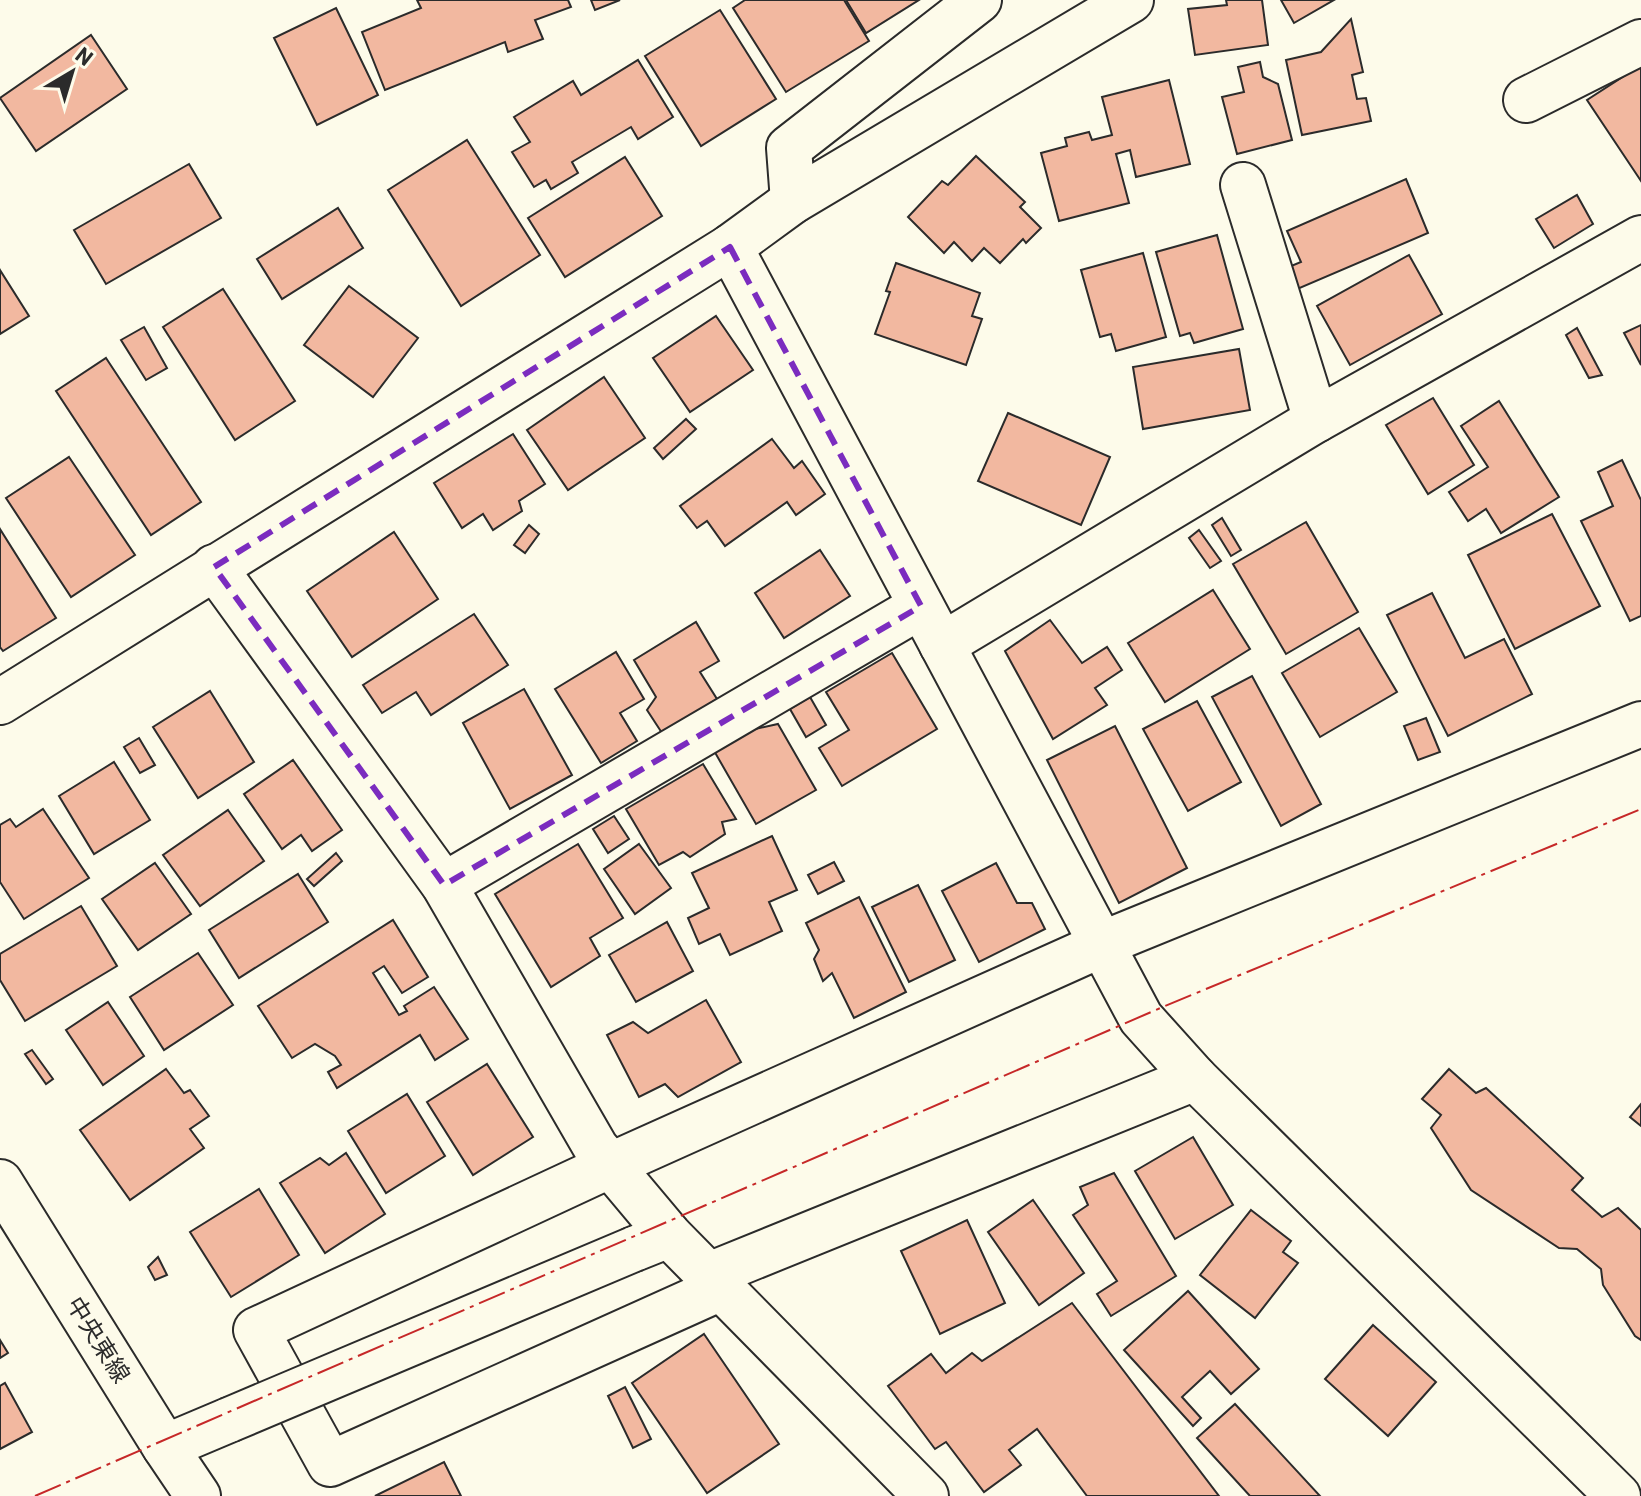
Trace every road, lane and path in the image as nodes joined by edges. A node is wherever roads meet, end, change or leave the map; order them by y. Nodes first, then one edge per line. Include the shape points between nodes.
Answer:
1 (979, 0) edge
2 (1131, 0) edge
3 (1641, 42) edge
4 (1526, 100) dead end
5 (1243, 185) dead end
6 (793, 201) junction
7 (1641, 238) edge
8 (730, 247) junction
9 (1316, 420) junction
10 (214, 567) junction
11 (921, 606) junction
12 (942, 645) junction
13 (0, 702) edge
14 (1641, 724) edge
15 (444, 885) junction
16 (1101, 945) junction
17 (1195, 1078) junction
18 (611, 1165) junction
19 (0, 1182) edge
20 (651, 1242) junction
21 (715, 1281) junction
22 (165, 1447) junction
23 (198, 1496) edge
24 (926, 1496) edge
25 (1618, 1496) edge

1 - 6 street via 789,148
2 - 6 street
3 - 4 street
5 - 9 street
6 - 8 street
7 - 9 street
8 - 10 street
8 - 11 street
9 - 12 street
10 - 13 street
10 - 15 street
11 - 12 street
11 - 15 street
12 - 16 street
14 - 16 street
15 - 18 street via 596,1148
16 - 17 street via 1141,1018
16 - 18 street
17 - 21 street
17 - 25 street
18 - 20 street
18 - 21 street via 256,1330 330,1464
19 - 22 street, 中央東線
20 - 21 street
20 - 22 street, bridge
21 - 24 street
22 - 23 street, 中央東線

